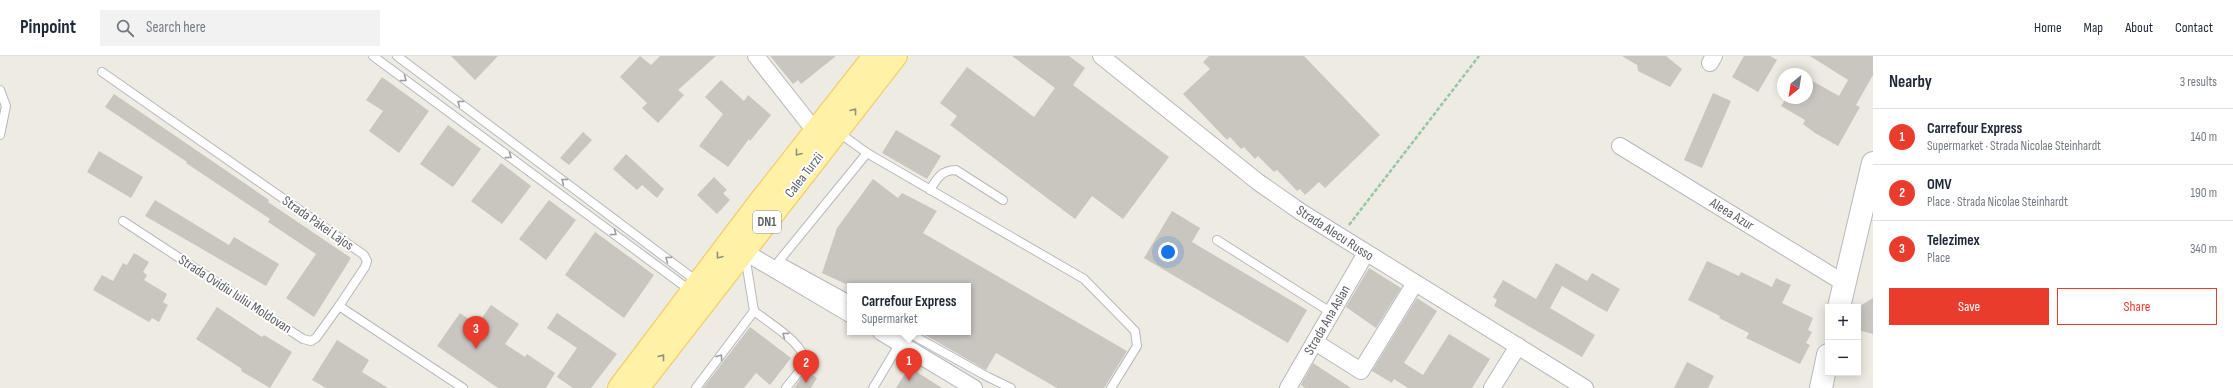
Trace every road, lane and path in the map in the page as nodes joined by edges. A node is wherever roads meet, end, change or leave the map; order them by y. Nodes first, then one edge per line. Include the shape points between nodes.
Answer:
1 (373, 56) edge
2 (397, 56) edge
3 (756, 56) edge
4 (896, 56) edge
5 (1101, 56) edge
6 (1479, 56) edge
7 (869, 58) edge
8 (102, 72) dead end
9 (0, 90) edge
10 (815, 130) junction
11 (838, 132) junction
12 (0, 135) edge
13 (1620, 146) dead end
14 (867, 153) junction
15 (1873, 163) edge
16 (930, 190) junction
17 (1003, 200) dead end
18 (123, 221) dead end
19 (1340, 237) junction
20 (1217, 240) dead end
21 (745, 252) junction
22 (1366, 253) junction
23 (1415, 283) junction
24 (1844, 283) junction
25 (696, 287) junction
26 (847, 298) edge
27 (1840, 304) edge
28 (339, 306) junction
29 (754, 311) junction
30 (847, 312) edge
31 (1332, 313) junction
32 (892, 335) edge
33 (903, 338) edge
34 (1314, 342) junction
35 (1518, 346) junction
36 (1825, 369) edge
37 (967, 386) edge
38 (463, 388) edge
39 (619, 388) edge
40 (638, 388) edge
41 (696, 388) edge
42 (786, 388) edge
43 (873, 388) edge
44 (1012, 388) edge
45 (1111, 388) edge
46 (1288, 388) edge
47 (1492, 388) edge
48 (1585, 388) edge
49 (1821, 388) edge

1 -> 25 lane
25 -> 2 lane
3 - 10 street
11 -> 4 main road, Calea Turzii / DN1
5 - 19 street, Strada Alecu Russo via 1258,182
6 - 19 path
7 - 10 main road, Calea Turzii / DN1
8 - 28 lane, Strada Pakei Lajos via 364,255 367,261 364,268
9 - 12 lane via 6,106
10 -> 25 main road, Calea Turzii / DN1
11 - 14 lane
11 - 21 main road, Calea Turzii / DN1
13 - 24 street, Aleea Azur
14 - 16 lane
14 - 26 lane via 779,261
15 - 24 street
16 - 17 lane via 939,175 947,170 956,170
16 - 45 lane via 1084,279 1135,331 1137,346
18 - 28 lane, Strada Ovidiu Iuliu Moldovan via 304,339 311,341 316,338
19 - 22 street, Strada Alecu Russo
20 - 31 lane
21 - 29 lane
21 - 30 street
40 -> 21 main road, Calea Turzii / DN1
22 - 23 street, Strada Alecu Russo
22 - 31 street, Strada Ana Aslan
23 - 34 street via 1361,371
23 - 35 street, Strada Alecu Russo
24 - 27 street
25 - 39 main road, Calea Turzii / DN1
28 - 38 lane
41 -> 29 lane
42 -> 29 lane via 804,365 805,354 799,346
31 - 34 street, Strada Ana Aslan
32 - 33 street
33 - 37 street
33 - 43 lane
33 - 44 lane
34 - 46 street, Strada Ana Aslan
35 - 47 street
35 - 48 street, Strada Alecu Russo
36 - 49 street

